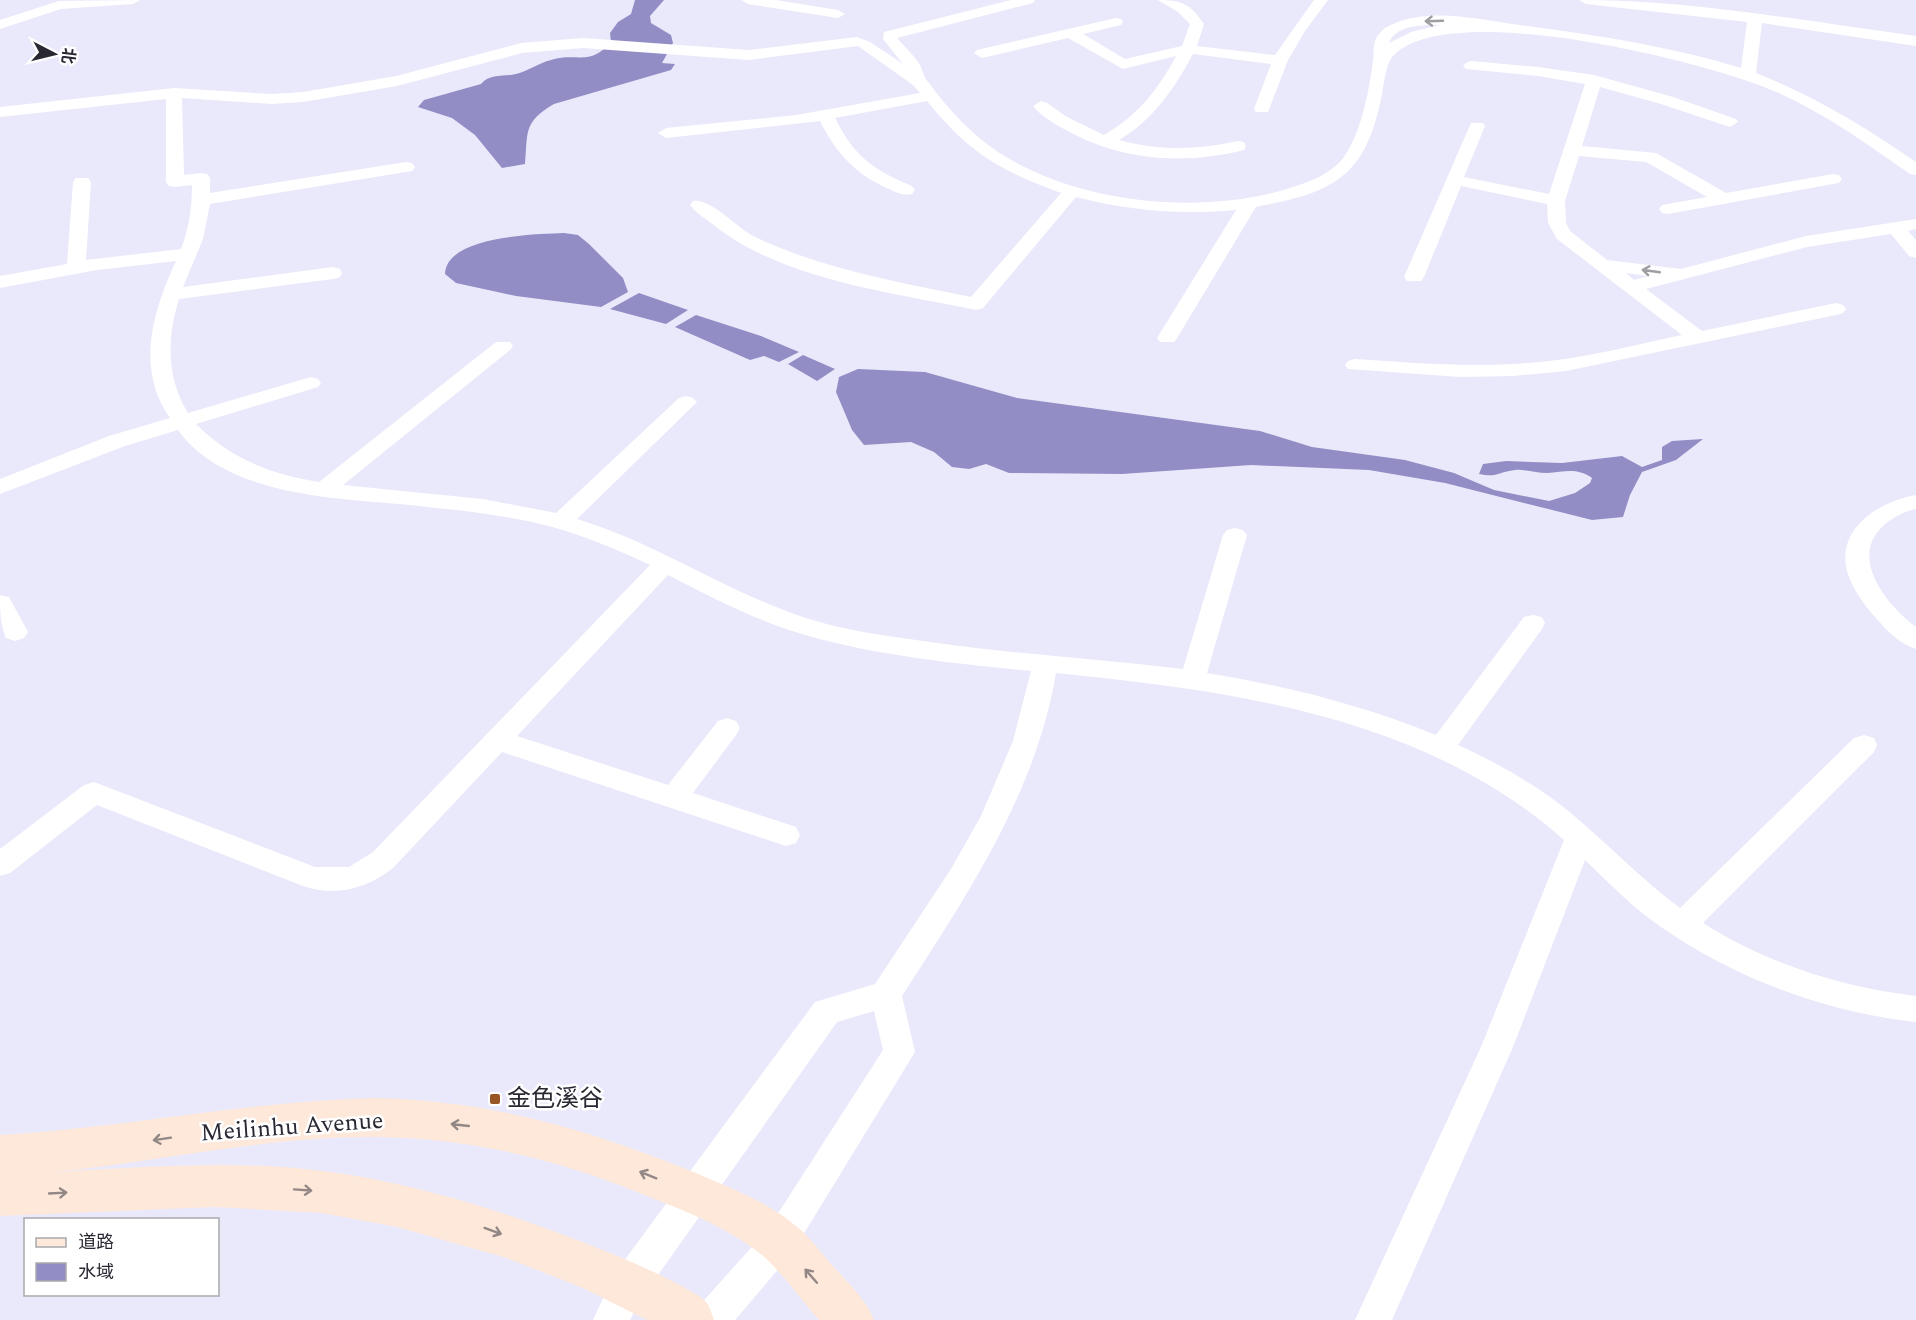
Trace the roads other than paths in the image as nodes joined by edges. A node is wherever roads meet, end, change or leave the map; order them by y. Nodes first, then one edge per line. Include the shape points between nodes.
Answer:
1 (133, 0) edge
2 (748, 0) edge
3 (1028, 0) edge
4 (1165, 0) edge
5 (1321, 0) edge
6 (1586, 0) edge
7 (764, 1) edge
8 (1755, 18) junction
9 (1116, 22) dead end
10 (0, 25) edge
11 (863, 29) edge
12 (1069, 33) junction
13 (1916, 41) edge
14 (1188, 49) junction
15 (982, 53) dead end
16 (1280, 60) junction
17 (1471, 66) dead end
18 (1748, 75) junction
19 (1594, 80) junction
20 (919, 82) junction
21 (174, 93) junction
22 (930, 96) junction
23 (1041, 106) dead end
24 (1262, 109) dead end
25 (0, 112) edge
26 (825, 115) junction
27 (1730, 122) dead end
28 (1478, 126) dead end
29 (666, 133) dead end
30 (1106, 141) junction
31 (1238, 146) dead end
32 (1572, 150) junction
33 (406, 167) dead end
34 (1916, 170) edge
35 (1455, 180) junction
36 (1833, 180) dead end
37 (82, 182) dead end
38 (906, 190) dead end
39 (1072, 191) junction
40 (1724, 199) junction
41 (201, 200) junction
42 (1556, 201) junction
43 (1249, 204) junction
44 (699, 205) dead end
45 (1668, 209) dead end
46 (1916, 224) edge
47 (1895, 228) junction
48 (1916, 252) edge
49 (188, 254) junction
50 (1602, 264) junction
51 (76, 267) junction
52 (333, 273) dead end
53 (1681, 275) junction
54 (1414, 277) dead end
55 (0, 282) edge
56 (1632, 286) junction
57 (171, 294) junction
58 (1836, 309) dead end
59 (1167, 338) dead end
60 (1699, 338) junction
61 (503, 346) dead end
62 (1355, 365) dead end
63 (311, 383) dead end
64 (686, 402) dead end
65 (184, 421) junction
66 (117, 441) junction
67 (0, 471) edge
68 (0, 487) edge
69 (325, 488) junction
70 (1916, 502) edge
71 (561, 521) junction
72 (1235, 535) dead end
73 (664, 564) junction
74 (0, 603) edge
75 (1533, 623) dead end
76 (15, 632) dead end
77 (1916, 640) edge
78 (1046, 663) junction
79 (1193, 678) junction
80 (727, 728) dead end
81 (498, 740) junction
82 (1864, 745) dead end
83 (1441, 748) junction
84 (674, 798) junction
85 (786, 835) dead end
86 (1580, 837) junction
87 (0, 865) edge
88 (1682, 925) junction
89 (886, 994) junction
90 (1916, 1009) edge
91 (0, 1155) edge
92 (693, 1194) junction
93 (0, 1195) edge
94 (780, 1242) junction
95 (619, 1303) edge
96 (690, 1320) edge
97 (711, 1320) edge
98 (850, 1320) edge
99 (1373, 1320) edge

1 - 10 street via 59,6
2 - 7 street
3 - 11 street
4 - 14 street via 1191,14 1197,24
5 - 16 street
6 - 8 street
7 - 11 street
8 - 13 street
8 - 18 street
9 - 12 street
11 - 20 street
11 - 20 street via 912,65
11 - 21 street via 749,56 583,44 521,48 397,81 303,98
12 - 14 street via 1123,64
12 - 15 street
14 - 16 street
14 - 30 street via 1155,104
16 - 24 street
17 - 19 street via 1524,69
18 - 34 street via 1804,99
18 - 43 street via 1626,45 1441,20 1414,22 1386,35 1363,137 1345,167 1293,193
19 - 27 street via 1671,99
19 - 32 street
20 - 22 street
21 - 25 street
21 - 41 street via 175,182 201,178
22 - 26 street
22 - 39 street via 969,139 1003,162
23 - 30 street via 1056,120
26 - 29 street
26 - 38 street via 851,159 878,179
28 - 35 street
30 - 31 street via 1140,151 1186,155
32 - 40 street via 1650,157
32 - 42 street
33 - 41 street
35 - 42 street
35 - 54 street
36 - 40 street
37 - 51 street
39 - 43 street via 1138,204
39 - 44 street via 976,304 851,277 785,258 742,237
40 - 45 street
41 - 49 street via 199,222
42 - 50 street via 1554,214 1563,235
43 - 59 street
46 - 47 street
47 - 48 street
47 - 53 street via 1806,242
49 - 51 street
49 - 57 street
53 -> 50 street
50 - 56 street
51 - 55 street
52 - 57 street
53 - 56 street
56 - 60 street
57 - 65 street via 160,335 159,364 167,395
58 - 60 street
60 - 62 street via 1533,369 1429,371
61 - 69 street
63 - 65 street
64 - 71 street
65 - 66 street
65 - 69 street via 222,459 289,483
66 - 67 street
66 - 68 street
69 - 71 street via 481,505
70 - 77 street via 1904,503 1881,515 1863,532 1857,552 1859,575 1876,604
71 - 73 street
72 - 79 street
73 - 78 street via 770,615 826,632 888,645
73 - 81 street
74 - 76 street
75 - 83 street
78 - 79 street
78 - 89 street via 1023,752 1001,800 968,866
79 - 83 street via 1321,705 1367,718
80 - 84 street
81 - 84 street
81 - 87 street via 364,876 338,882 313,878 94,792
82 - 88 street
83 - 86 street via 1532,799
84 - 85 street
86 - 88 street via 1645,898
86 - 99 street via 1497,1047
88 - 90 street via 1737,957 1783,976 1842,996
89 - 92 street via 826,1012
89 - 94 street via 898,1052
92 -> 91 main road, Meilinhu Avenue via 547,1140 486,1127 417,1120 351,1118 110,1147
92 - 94 main road, Meilinhu Avenue
92 - 95 street
93 -> 95 main road via 245,1186 321,1191 400,1205 477,1225 576,1261
94 - 97 street
98 -> 94 main road, Meilinhu Avenue
95 - 96 main road via 674,1309

